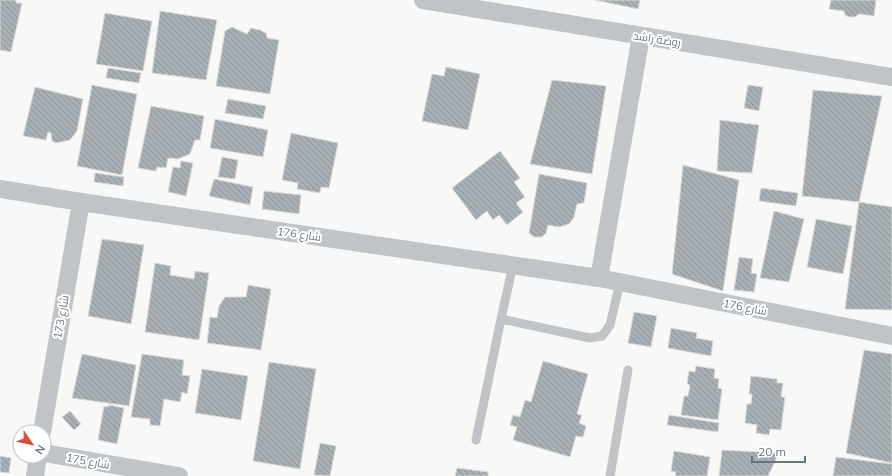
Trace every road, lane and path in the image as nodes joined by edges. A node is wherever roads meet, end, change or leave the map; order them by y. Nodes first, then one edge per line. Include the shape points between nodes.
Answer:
1 (423, 0) edge
2 (641, 36) junction
3 (892, 77) edge
4 (0, 189) edge
5 (81, 202) junction
6 (513, 265) junction
7 (599, 278) junction
8 (620, 282) junction
9 (500, 319) junction
10 (892, 336) edge
11 (628, 370) dead end
12 (43, 424) edge
13 (476, 440) dead end
14 (52, 454) edge
15 (37, 464) edge
16 (35, 476) edge
17 (179, 476) edge
18 (610, 476) edge

1 - 2 street, روضة راشد
2 - 3 street, روضة راشد
2 - 7 street
4 - 5 street, شارع 176
5 - 6 street, شارع 176
5 - 12 street, شارع 173
6 - 7 street, شارع 176
6 - 9 lane
7 - 8 street, شارع 176
8 - 9 lane via 610,325 602,336 590,338
8 - 10 street, شارع 176
9 - 13 lane
11 - 18 lane
14 - 17 street, شارع 175
15 - 16 street

